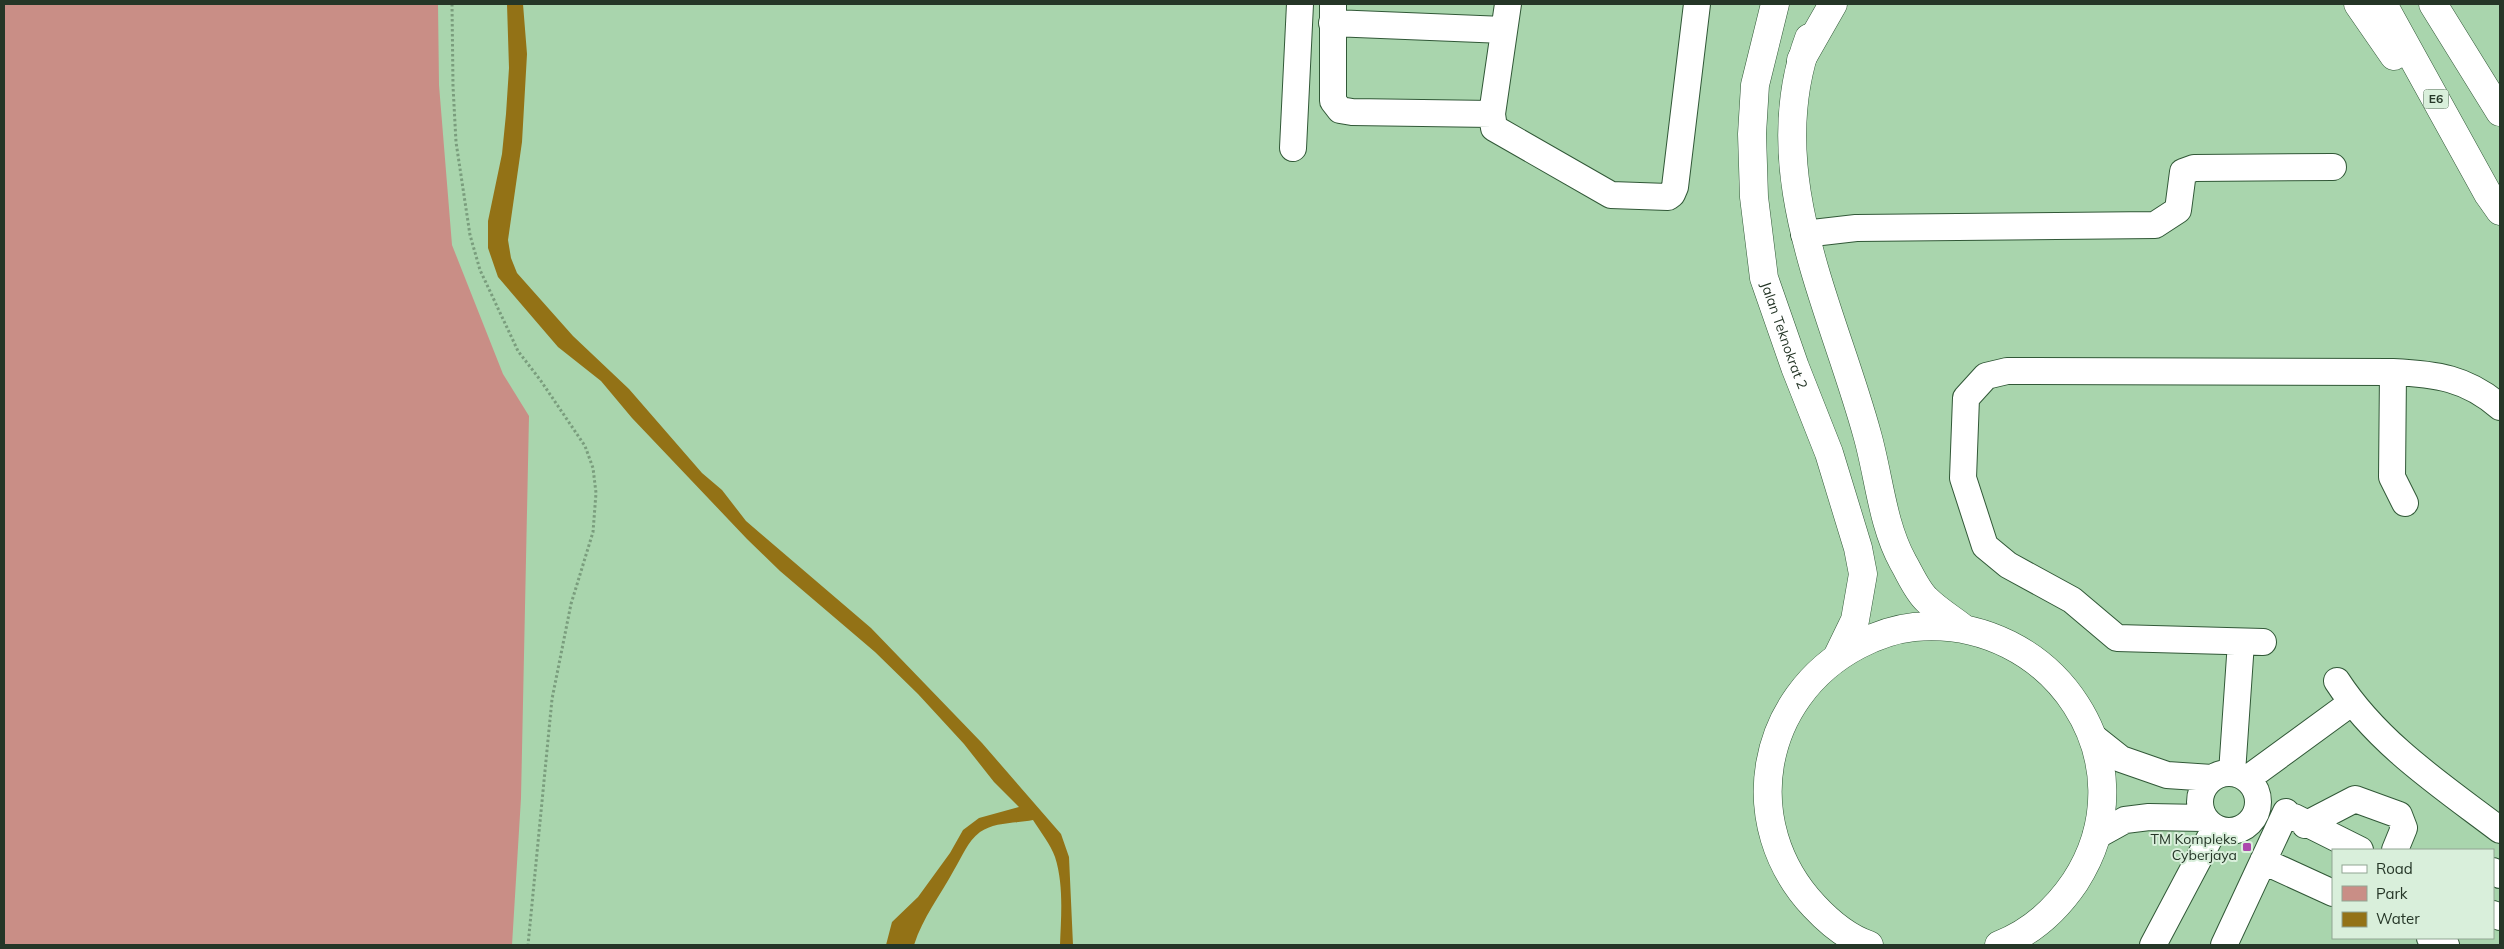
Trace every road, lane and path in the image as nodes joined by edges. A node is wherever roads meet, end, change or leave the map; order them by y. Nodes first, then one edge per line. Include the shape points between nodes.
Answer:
1 (452, 4) edge
2 (1300, 4) edge
3 (1508, 4) edge
4 (1697, 4) edge
5 (1775, 4) edge
6 (1822, 4) edge
7 (1833, 4) edge
8 (2358, 4) edge
9 (2383, 4) edge
10 (2433, 4) edge
11 (1333, 13) edge
12 (1504, 30) junction
13 (1800, 60) junction
14 (2500, 112) edge
15 (1492, 114) junction
16 (1293, 148) dead end
17 (2333, 167) dead end
18 (2494, 202) edge
19 (1804, 234) junction
20 (2394, 372) junction
21 (2500, 407) edge
22 (2405, 503) dead end
23 (1963, 628) junction
24 (1838, 656) junction
25 (2337, 682) dead end
26 (2351, 703) junction
27 (2092, 736) junction
28 (2238, 782) junction
29 (2296, 818) junction
30 (2209, 823) junction
31 (2500, 830) edge
32 (2096, 836) junction
33 (2358, 849) edge
34 (2395, 849) edge
35 (2263, 861) junction
36 (2332, 893) edge
37 (2432, 939) edge
38 (528, 945) edge
39 (1866, 945) edge
40 (1999, 945) edge
41 (2152, 945) edge
42 (2224, 945) edge
43 (2445, 945) edge

1 - 38 path via 456,142 470,235 480,270 518,351 585,446 593,468 596,493 593,532 571,604 552,699
2 - 16 street
3 - 12 street
4 - 15 street via 1672,194 1611,195 1497,131 1492,123
5 - 24 main road, Jalan Teknokrat 2 via 1755,85 1752,134 1754,197 1764,278 1829,453 1863,574 1855,620
6 - 13 main road
7 - 13 main road
8 - 18 main road
9 - 18 main road, E6
10 - 14 main road
11 - 12 street
11 - 15 street via 1333,101 1340,110
12 - 15 street
13 - 19 main road via 1791,132 1793,168
17 - 19 street via 2194,168 2183,172 2178,210 2155,225 1856,228
19 - 23 main road via 1867,434 1888,522 1902,560 1926,600
20 - 21 street via 2431,374 2463,382
20 - 22 street via 2392,477
20 - 28 street via 2007,371 1986,376 1966,398 1963,478 1985,546 2008,565 2072,600 2117,638 2252,642
23 - 24 main road via 1914,627 1875,636
23 - 27 main road via 2029,654 2056,677 2077,705
24 - 39 main road via 1806,685 1782,722 1769,763 1767,807 1777,850 1798,888 1828,920
25 - 26 street
26 - 28 street
26 - 31 street via 2395,750
27 - 28 street via 2121,758 2168,775
27 - 32 main road via 2101,778 2102,803
28 - 29 street
28 - 30 street via 2204,786 2200,808
28 - 30 street via 2258,810 2252,822 2241,830 2227,832
29 - 33 street
29 - 34 street via 2355,799 2399,815 2404,828
29 - 35 street
30 - 32 street via 2149,817 2125,820
30 - 41 street
32 - 40 main road via 2084,868 2064,898 2040,922
35 - 36 street
35 - 42 street
37 - 43 street

